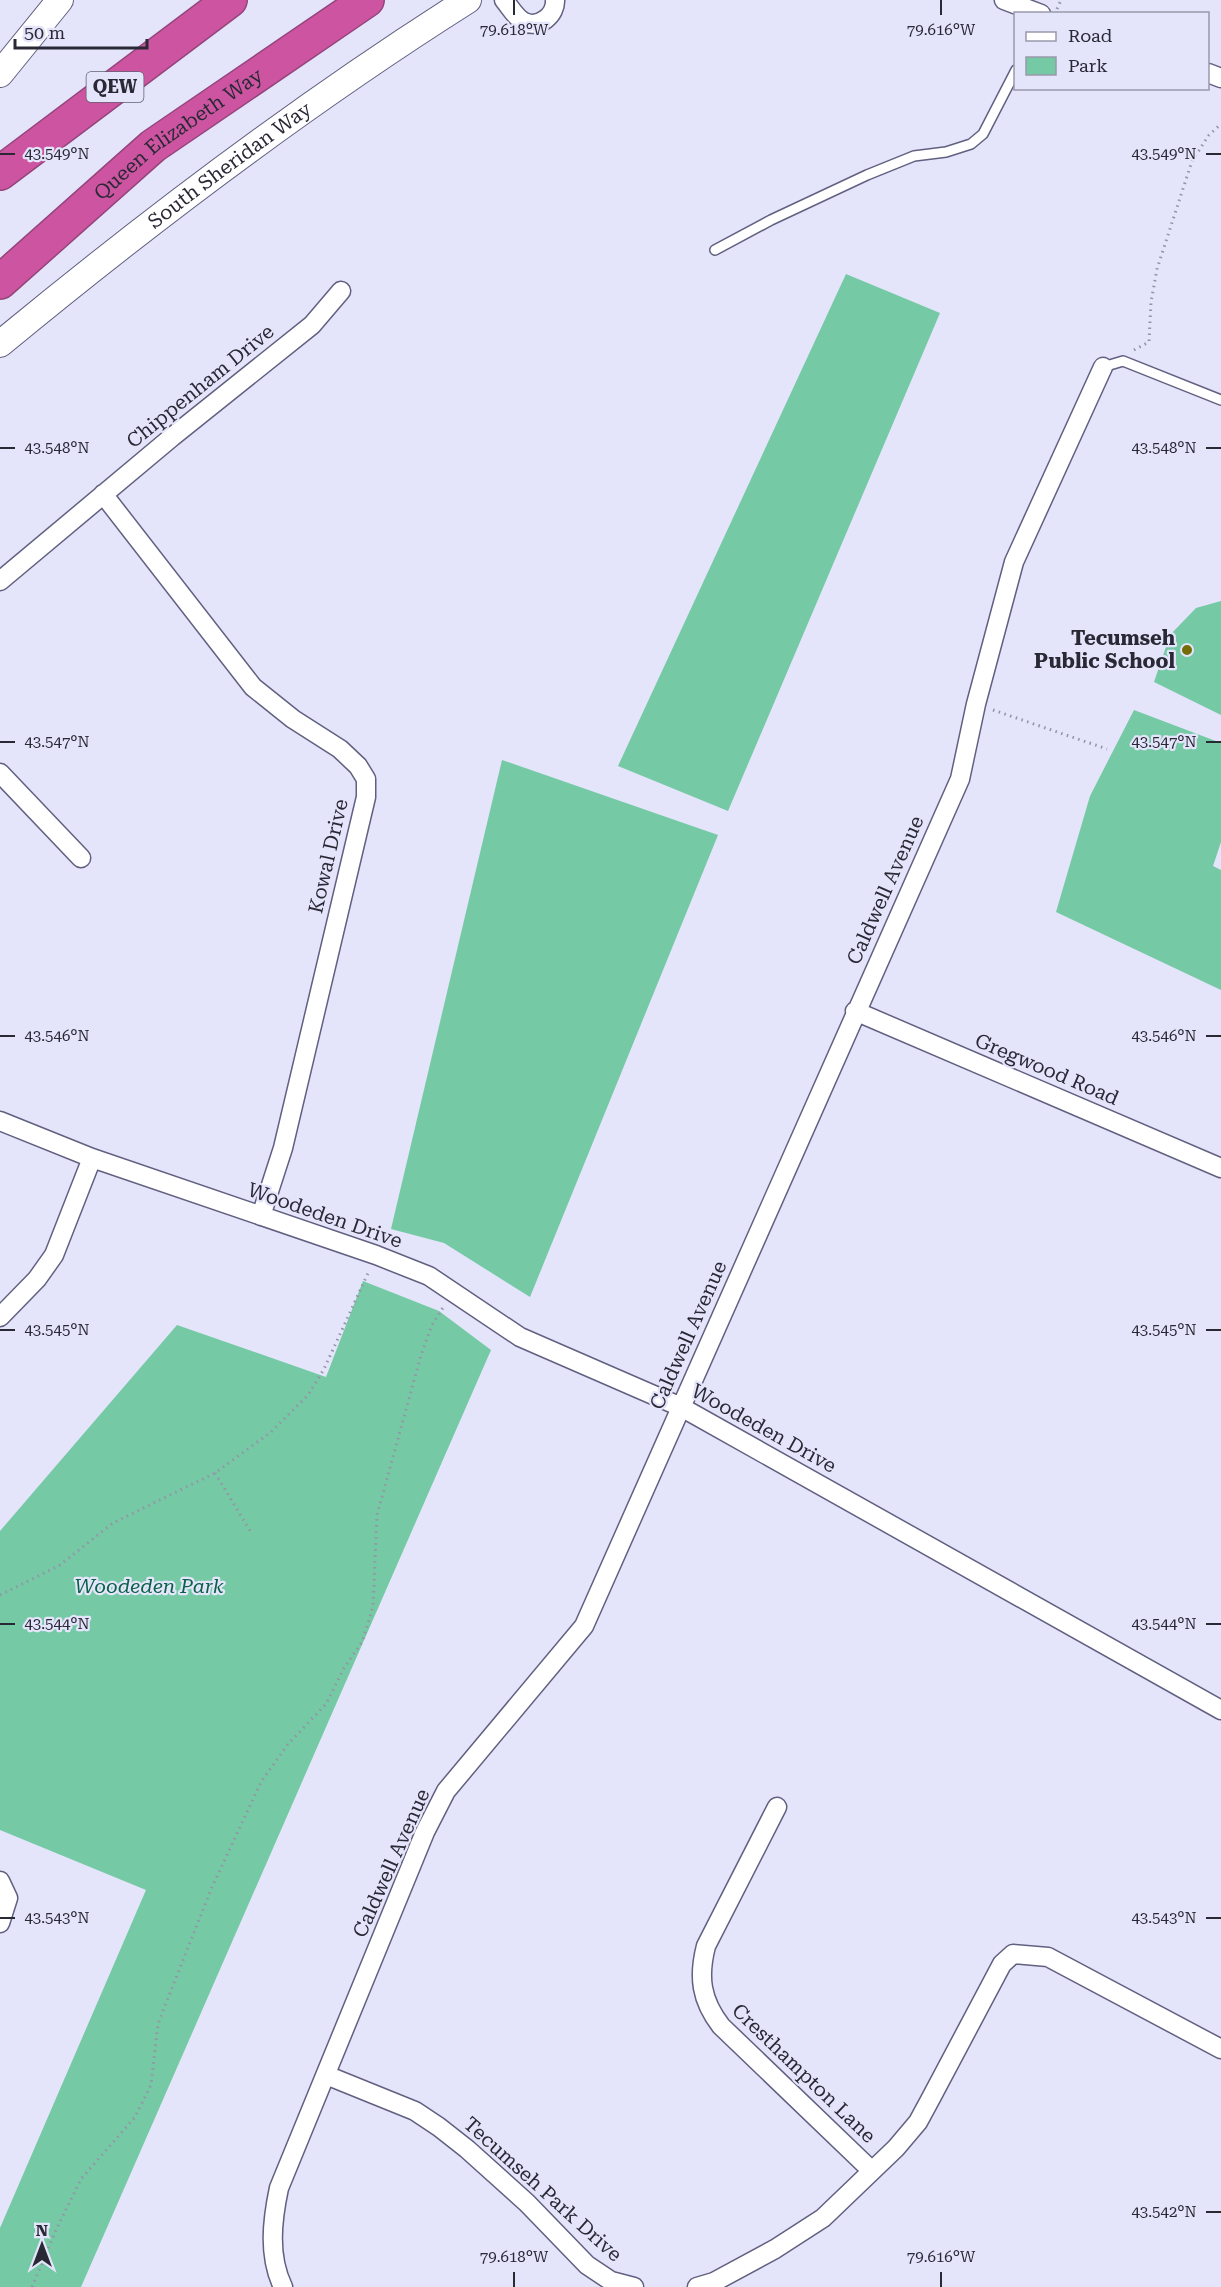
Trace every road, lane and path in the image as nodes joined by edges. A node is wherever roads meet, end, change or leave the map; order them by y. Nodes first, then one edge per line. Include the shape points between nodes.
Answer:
1 (60, 0) edge
2 (230, 0) edge
3 (367, 0) edge
4 (468, 0) edge
5 (504, 0) edge
6 (555, 0) edge
7 (1004, 0) edge
8 (1036, 12) edge
9 (0, 74) edge
10 (1014, 74) edge
11 (1221, 124) edge
12 (0, 173) edge
13 (716, 250) dead end
14 (0, 282) edge
15 (341, 291) dead end
16 (0, 344) edge
17 (1103, 367) junction
18 (1221, 400) edge
19 (103, 494) junction
20 (0, 581) edge
21 (976, 704) junction
22 (1107, 749) dead end
23 (0, 773) edge
24 (81, 858) dead end
25 (855, 1011) junction
26 (0, 1121) edge
27 (92, 1158) junction
28 (1221, 1168) edge
29 (261, 1216) junction
30 (376, 1255) junction
31 (453, 1293) junction
32 (0, 1317) edge
33 (681, 1407) junction
34 (215, 1473) junction
35 (252, 1534) dead end
36 (0, 1595) edge
37 (1221, 1710) edge
38 (777, 1807) dead end
39 (0, 1881) edge
40 (0, 1923) edge
41 (1221, 2049) edge
42 (326, 2075) junction
43 (872, 2171) junction
44 (32, 2287) edge
45 (283, 2287) edge
46 (634, 2287) edge
47 (697, 2287) edge

1 - 9 street
2 - 12 highway, QEW
3 - 14 highway, Queen Elizabeth Way via 153,146
4 - 16 street, South Sheridan Way via 404,40 183,199
5 - 6 street via 522,21 533,24 551,15
7 - 8 street
10 - 13 lane via 983,134 970,144 914,156 867,175
11 - 17 path via 1209,135 1188,172 1156,269 1149,342
15 - 19 street, Chippenham Drive via 312,325
17 - 18 lane via 1123,361
17 - 21 street, Caldwell Avenue via 1014,562
19 - 20 street, Chippenham Drive
19 - 29 street, Kowal Drive via 254,687 350,757 366,779 366,797 283,1148
21 - 22 path
21 - 25 street, Caldwell Avenue via 960,778
23 - 24 street
25 - 28 street, Gregwood Road
25 - 33 street, Caldwell Avenue
26 - 27 street, Woodeden Drive
27 - 29 street, Woodeden Drive
27 - 32 street via 54,1255
29 - 30 street, Woodeden Drive
30 - 31 street, Woodeden Drive via 429,1276
30 - 34 path via 324,1369 308,1395 272,1432
31 - 33 street, Woodeden Drive via 520,1337
31 - 44 path via 432,1325 421,1355 377,1515 373,1607 362,1642 326,1704 288,1744 261,1782 212,1887 158,2024 151,2085 135,2117 81,2179
33 - 37 street, Woodeden Drive
33 - 42 street, Caldwell Avenue via 584,1626 446,1791 424,1832
34 - 35 path
34 - 36 path via 113,1523 60,1565
38 - 43 street, Cresthampton Lane via 706,1946 701,1967 703,1991 721,2026
39 - 40 street via 9,1898
41 - 43 street via 1047,1957 1013,1954 1002,1964 918,2122
42 - 45 street, Caldwell Avenue via 279,2188 273,2214 273,2249
42 - 46 street, Tecumseh Park Drive via 423,2116 527,2203 587,2265 611,2281
43 - 47 street via 824,2218 714,2283

